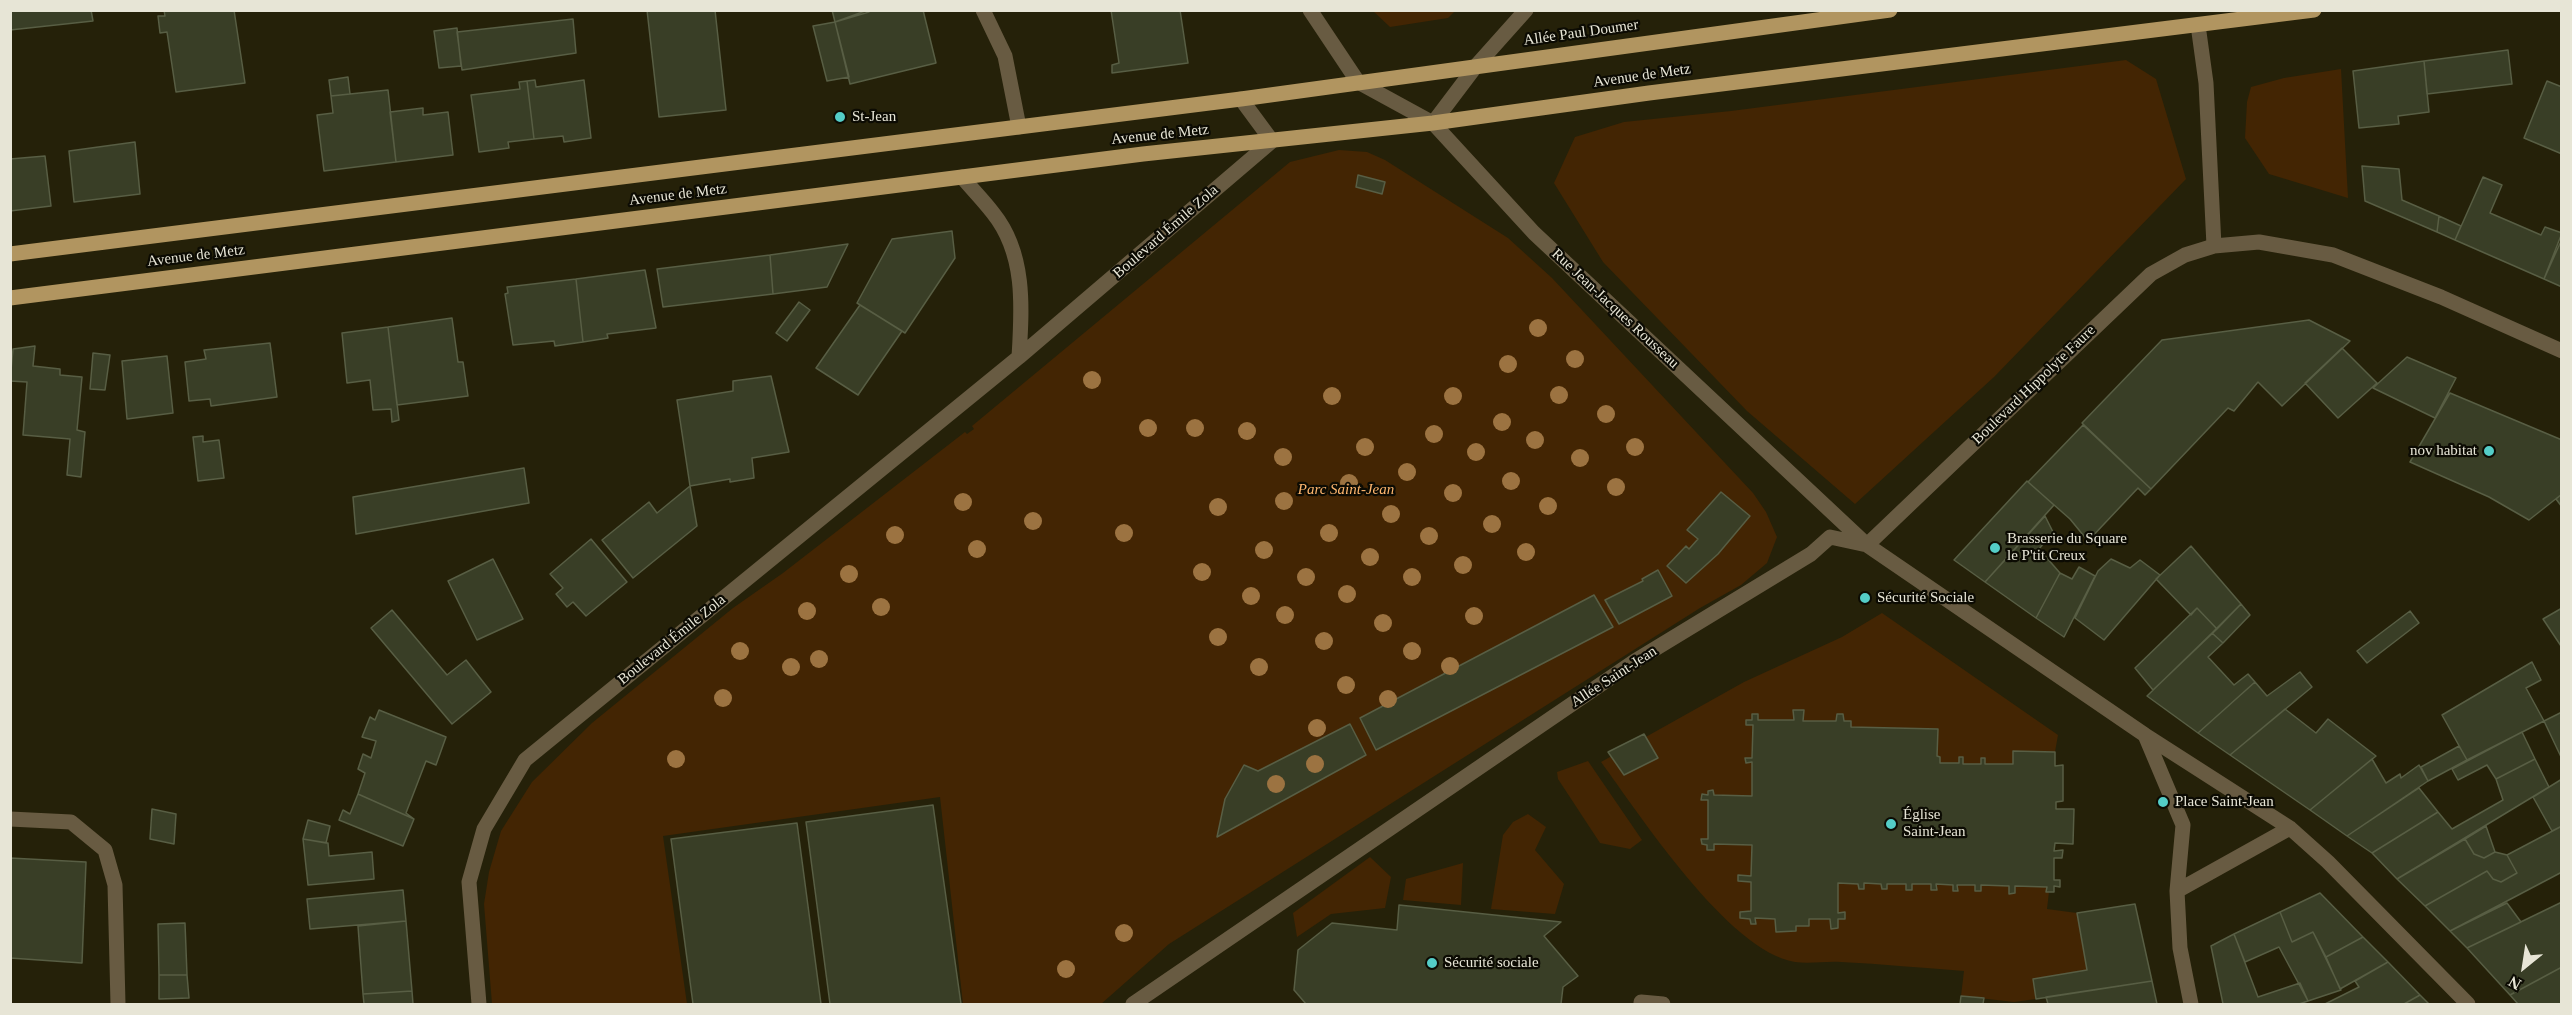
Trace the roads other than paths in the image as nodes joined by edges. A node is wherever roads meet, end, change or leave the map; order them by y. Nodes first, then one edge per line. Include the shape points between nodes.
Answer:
1 (983, 10) edge
2 (1310, 10) edge
3 (1526, 10) edge
4 (1890, 10) edge
5 (2314, 10) edge
6 (2198, 25) junction
7 (1476, 66) junction
8 (1358, 82) junction
9 (1278, 94) joint
10 (1241, 99) junction
11 (1433, 123) junction
12 (1019, 127) junction
13 (1272, 141) junction
14 (962, 177) junction
15 (2214, 246) junction
16 (10, 254) edge
17 (10, 298) edge
18 (2562, 351) edge
19 (1019, 357) junction
20 (1867, 545) junction
21 (2145, 735) junction
22 (10, 819) edge
23 (2290, 828) junction
24 (2177, 891) junction
25 (118, 1005) edge
26 (478, 1005) edge
27 (1133, 1005) edge
28 (1641, 1005) edge
29 (1663, 1005) edge
30 (2191, 1005) edge
31 (2468, 1005) edge

1 - 12 street via 1005,56
2 - 8 street
3 - 7 street
4 - 7 main road, Allée Paul Doumer
5 - 6 main road, Avenue de Metz
6 - 11 main road, Avenue de Metz
6 - 15 street via 2206,83
7 - 8 main road, Allée Paul Doumer
7 - 11 street
8 - 9 main road, Allée Paul Doumer
8 - 11 street, Rue Jean-Jacques Rousseau
9 - 10 main road, Avenue de Metz
10 - 12 main road, Avenue de Metz
10 - 13 street
11 - 13 main road, Avenue de Metz
11 - 20 street, Rue Jean-Jacques Rousseau via 1534,233
12 - 16 main road, Avenue de Metz
13 - 14 main road, Avenue de Metz
13 - 19 street, Boulevard Émile Zola
14 - 17 main road, Avenue de Metz
14 - 19 street via 994,214 1010,241 1022,306
15 - 18 street, Boulevard Hippolyte Faure via 2259,242 2333,255 2441,297
15 - 20 street, Boulevard Hippolyte Faure via 2185,255 2151,274
19 - 26 street, Boulevard Émile Zola via 525,760 484,829 469,882
20 - 21 street
20 - 27 street, Allée Saint-Jean via 1830,537 1811,554 1635,661
21 - 23 street
21 - 24 street via 2182,825
22 - 25 street via 71,822 105,850 115,885
23 - 24 street
23 - 31 street
24 - 30 street via 2180,948
28 - 29 street

